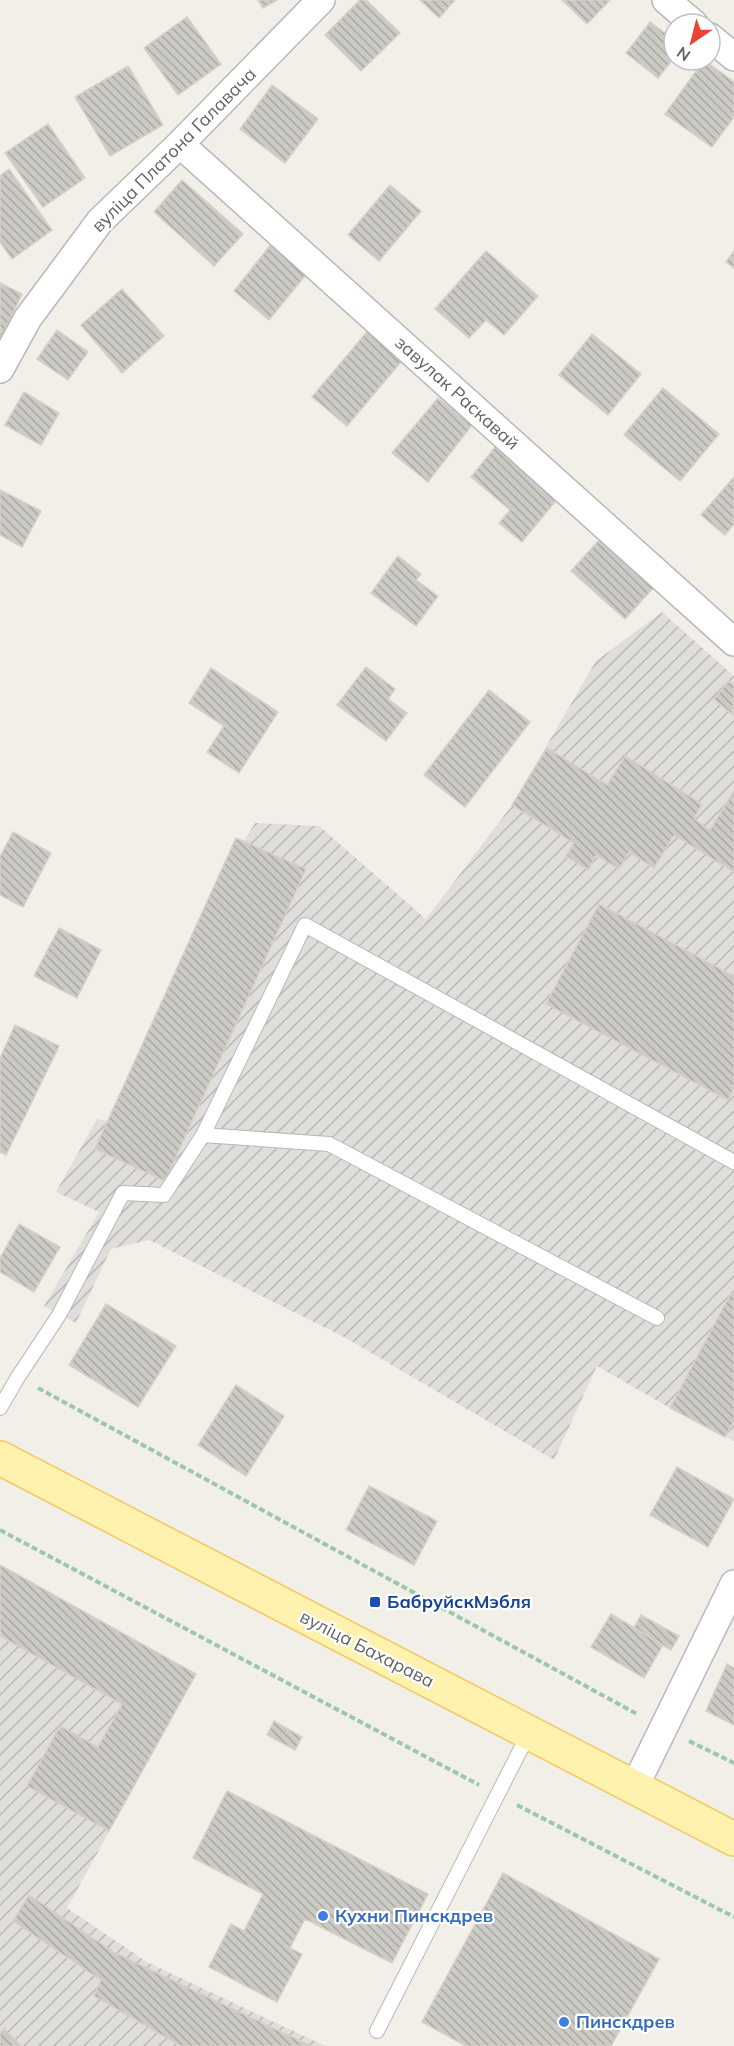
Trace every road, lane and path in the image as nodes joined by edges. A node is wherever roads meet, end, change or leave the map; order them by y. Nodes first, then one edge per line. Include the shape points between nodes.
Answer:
1 (321, 0) edge
2 (666, 0) edge
3 (680, 12) edge
4 (722, 47) edge
5 (734, 57) edge
6 (180, 144) junction
7 (0, 369) edge
8 (734, 642) edge
9 (203, 1136) junction
10 (734, 1162) edge
11 (657, 1318) dead end
12 (18, 1377) junction
13 (0, 1408) edge
14 (0, 1458) edge
15 (0, 1530) edge
16 (734, 1584) edge
17 (664, 1728) junction
18 (529, 1734) junction
19 (734, 1763) edge
20 (634, 1788) junction
21 (498, 1795) junction
22 (734, 1839) edge
23 (734, 1917) edge
24 (377, 2031) dead end

1 - 6 street, вуліца Платона Галавача
2 - 3 street
4 - 5 street
6 - 7 street, вуліца Платона Галавача via 100,221 28,318
6 - 8 street, завулак Раскавай
9 - 10 lane via 305,926
9 - 11 lane via 328,1144
9 - 12 lane via 164,1196 123,1193 59,1314
12 - 13 lane
12 - 17 path
14 - 18 main road, вуліца Бахарава
15 - 21 path
16 - 17 street
17 - 19 path
17 - 20 street
18 - 20 main road, вуліца Бахарава
18 - 21 lane
20 - 22 main road, вуліца Бахарава
21 - 23 path
21 - 24 lane

